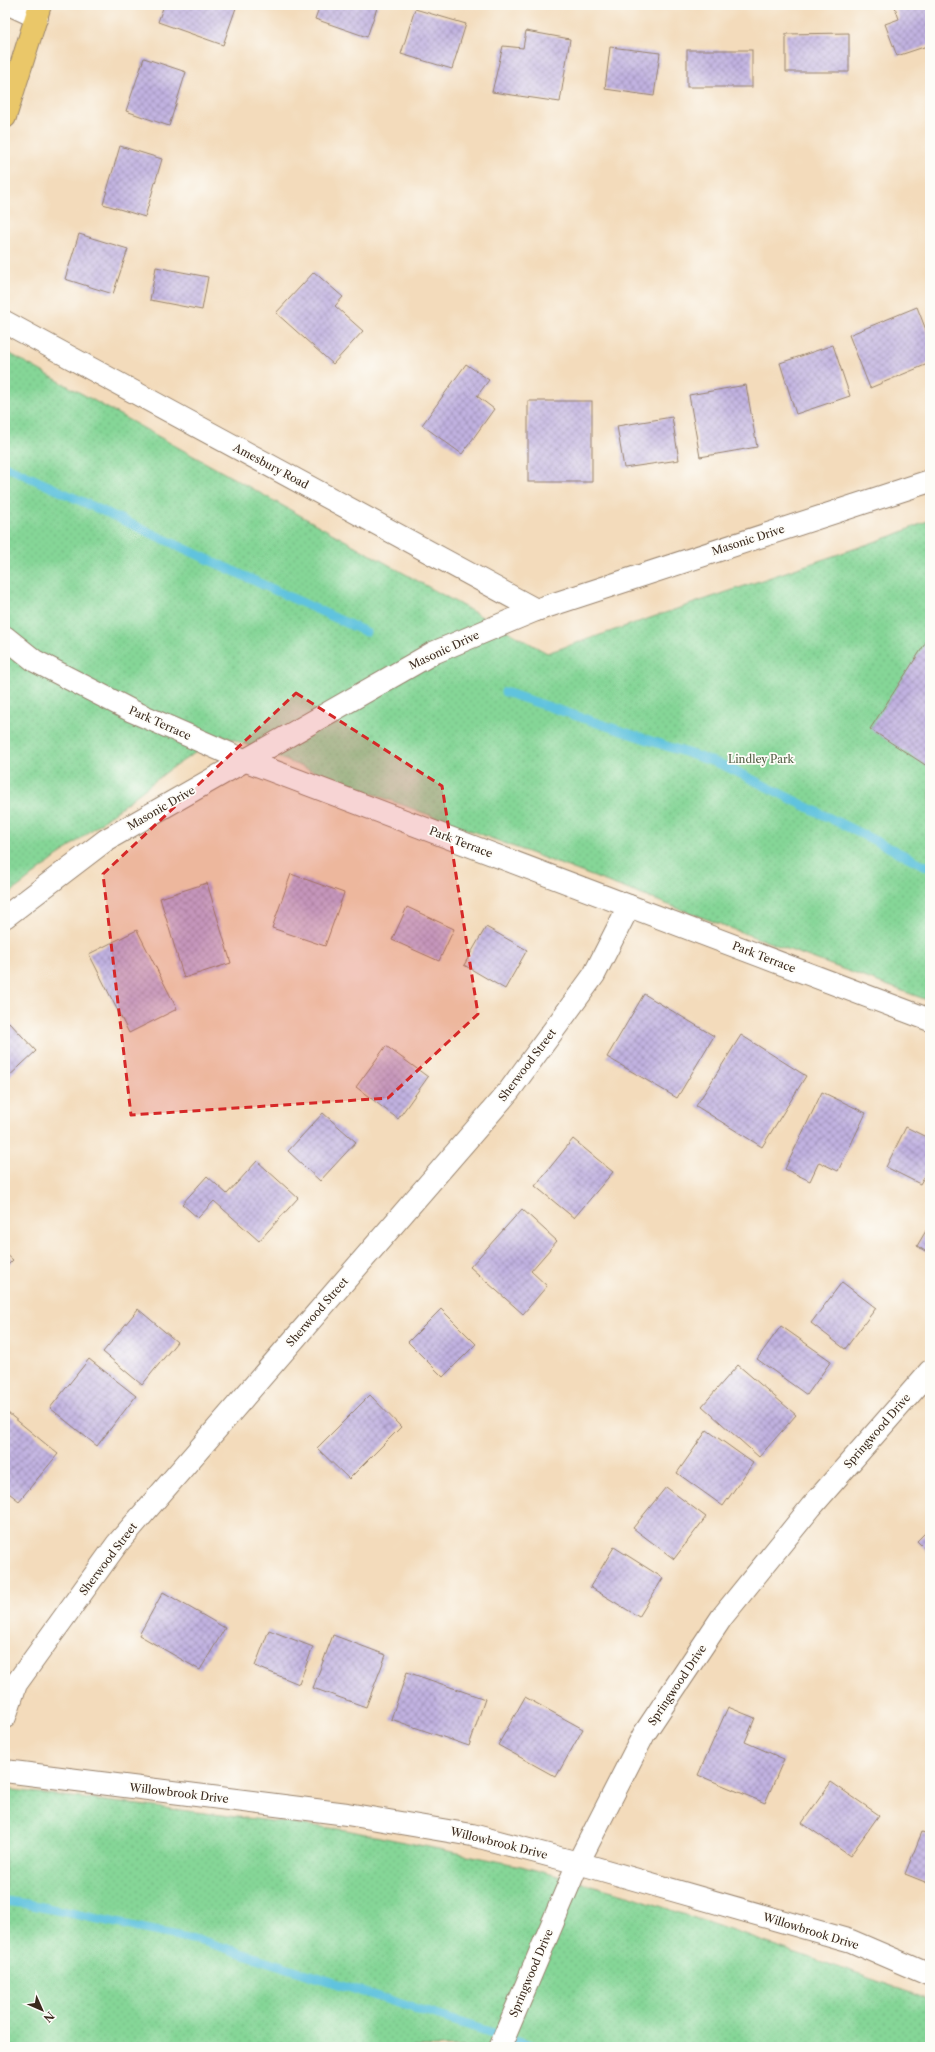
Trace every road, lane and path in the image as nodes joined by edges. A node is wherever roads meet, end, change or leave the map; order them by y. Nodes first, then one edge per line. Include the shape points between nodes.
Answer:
1 (11, 5) edge
2 (38, 11) edge
3 (5, 117) edge
4 (5, 322) edge
5 (930, 481) edge
6 (536, 610) junction
7 (5, 636) edge
8 (244, 760) junction
9 (629, 906) junction
10 (5, 917) edge
11 (930, 1020) edge
12 (930, 1371) edge
13 (5, 1717) edge
14 (5, 1772) edge
15 (578, 1863) junction
16 (930, 1975) edge
17 (500, 2047) edge

1 - 2 street
2 - 3 main road
4 - 6 street, Amesbury Road
5 - 6 street, Masonic Drive
6 - 8 street, Masonic Drive via 433,653
7 - 8 street, Park Terrace via 36,661 132,711
8 - 9 street, Park Terrace
8 - 10 street, Masonic Drive via 106,840
9 - 11 street, Park Terrace
9 - 13 street, Sherwood Street via 594,975 509,1091 117,1544 16,1684
12 - 15 street, Springwood Drive via 811,1507 722,1617 644,1734
14 - 15 street, Willowbrook Drive via 354,1816 472,1834
15 - 16 street, Willowbrook Drive via 851,1941
15 - 17 street, Springwood Drive

